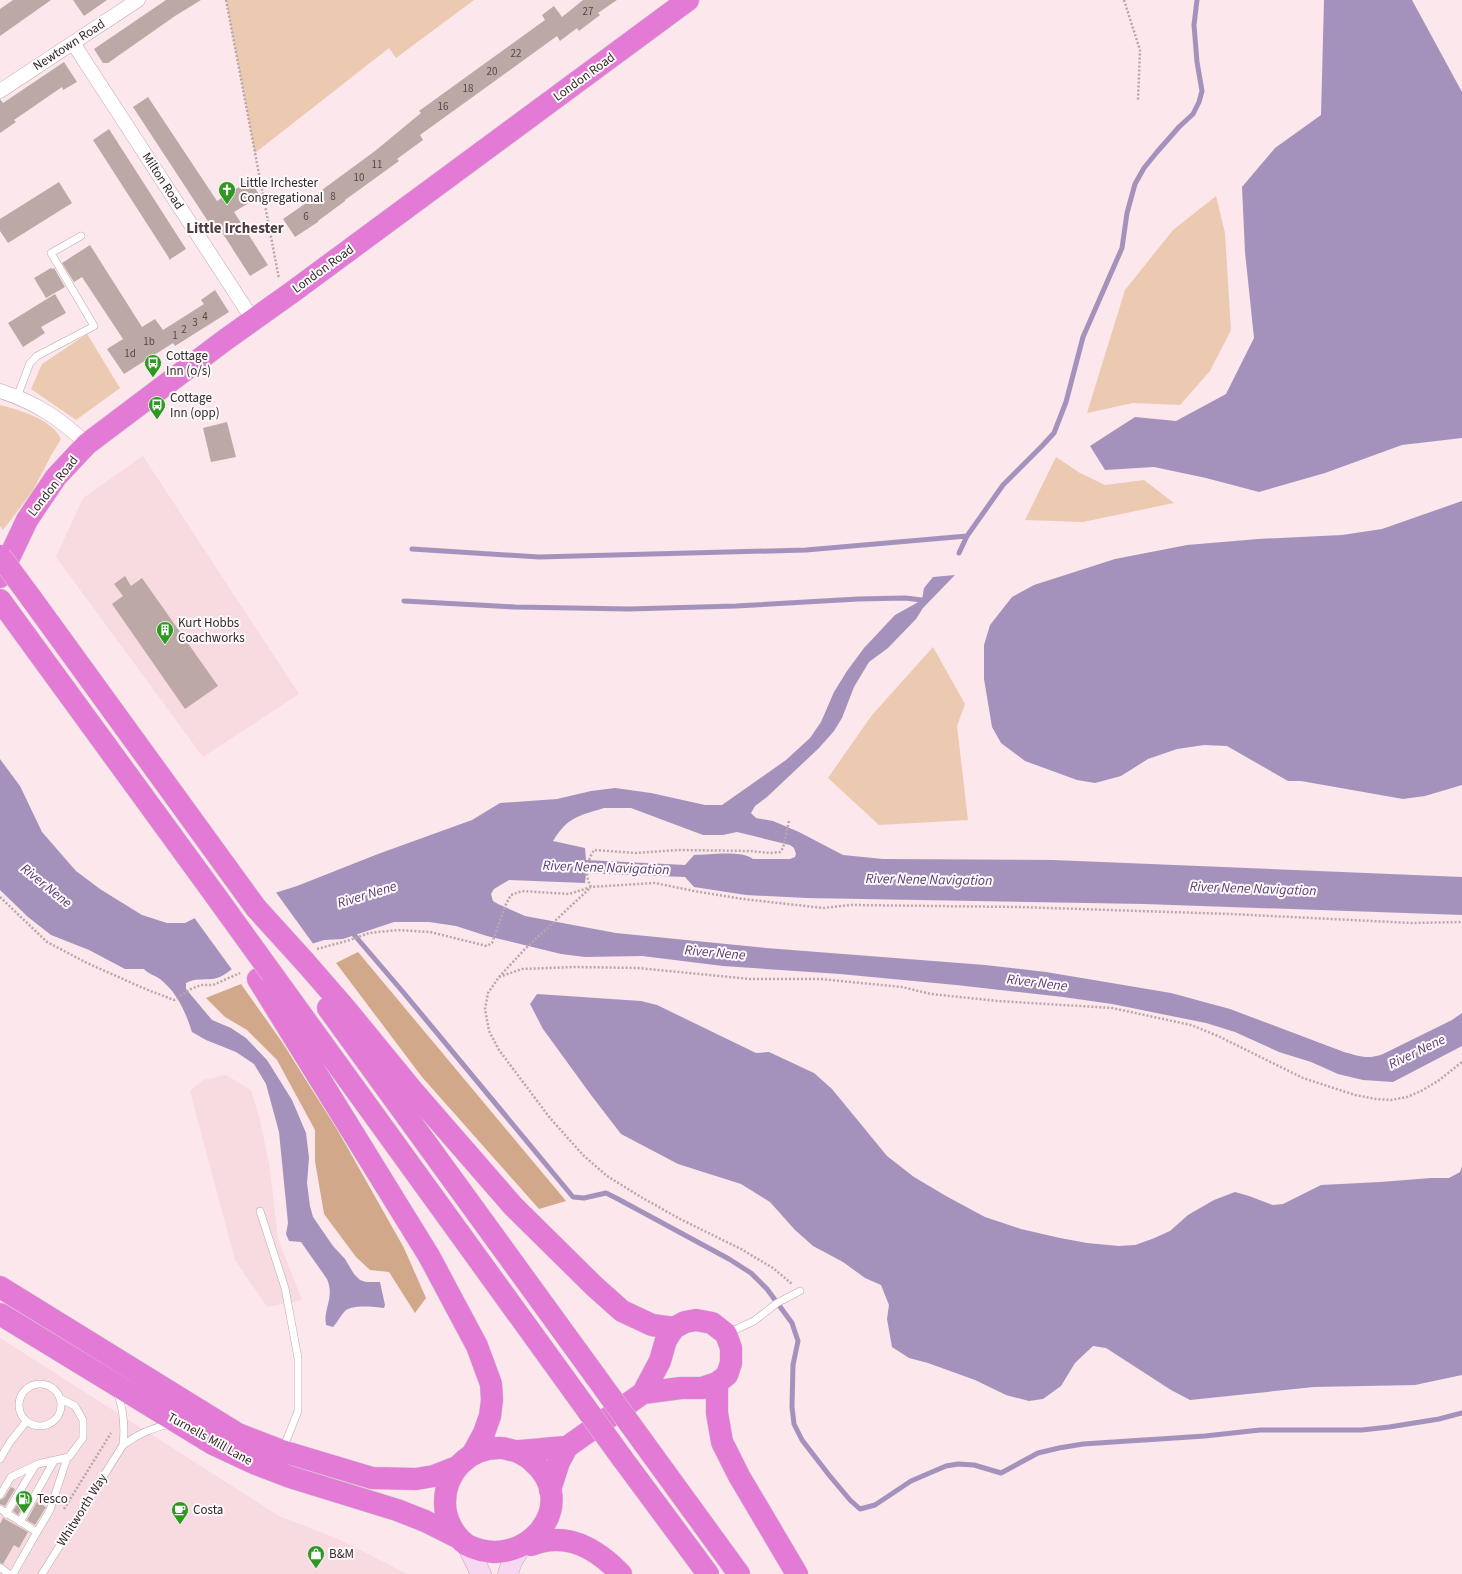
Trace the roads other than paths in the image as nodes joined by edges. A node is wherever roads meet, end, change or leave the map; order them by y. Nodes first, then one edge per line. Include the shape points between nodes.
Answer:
1 (138, 0) edge
2 (688, 0) edge
3 (72, 43) junction
4 (0, 91) edge
5 (81, 236) dead end
6 (252, 320) junction
7 (0, 391) edge
8 (17, 396) junction
9 (87, 444) junction
10 (0, 556) edge
11 (0, 577) edge
12 (0, 600) edge
13 (301, 964) junction
14 (265, 977) junction
15 (260, 1211) dead end
16 (0, 1287) edge
17 (800, 1291) road end
18 (0, 1314) edge
19 (674, 1328) junction
20 (726, 1334) junction
21 (717, 1382) junction
22 (114, 1383) junction
23 (644, 1393) junction
24 (60, 1399) junction
25 (26, 1422) junction
26 (180, 1424) junction
27 (123, 1445) junction
28 (567, 1447) junction
29 (282, 1451) junction
30 (516, 1452) junction
31 (67, 1458) junction
32 (0, 1459) edge
33 (54, 1461) junction
34 (465, 1461) junction
35 (35, 1466) junction
36 (550, 1490) junction
37 (0, 1495) edge
38 (3, 1512) edge
39 (20, 1522) junction
40 (37, 1532) junction
41 (463, 1541) junction
42 (524, 1548) junction
43 (1, 1568) edge
44 (9, 1574) edge
45 (13, 1574) edge
46 (42, 1574) edge
47 (481, 1574) edge
48 (508, 1574) edge
49 (621, 1574) edge
50 (708, 1574) edge
51 (740, 1574) edge
52 (797, 1574) edge

1 - 3 street, Newtown Road
2 - 6 highway, London Road
3 - 4 street, Newtown Road
3 - 6 street, Milton Road
5 - 8 lane via 51,253 94,326 37,356 30,363
6 - 9 highway, London Road
7 - 8 street
8 - 9 street via 57,418
9 - 11 highway, London Road via 56,477 27,520
10 - 13 highway, bridge via 256,908
12 - 14 highway, bridge via 119,764
13 - 19 highway via 345,1008 513,1206 594,1286 622,1311 652,1325
13 - 51 highway, bridge
14 - 34 highway via 429,1256 477,1346 490,1384 492,1400 484,1433
14 - 50 highway, bridge
15 - 29 lane via 285,1288 298,1358 298,1411
16 - 29 highway, Turnells Mill Lane via 238,1434
17 - 20 lane via 777,1303 754,1321
18 - 22 highway, Turnells Mill Lane
19 - 20 highway via 696,1320 712,1323
19 - 23 highway via 666,1340 660,1360
20 - 21 highway via 731,1348 731,1363 727,1375
21 - 23 highway via 702,1388
21 - 52 highway via 717,1413 722,1442 739,1476
22 - 26 highway, Turnells Mill Lane
22 - 27 lane via 123,1410
23 - 28 highway
24 - 25 lane via 61,1409 54,1422 40,1427
24 - 25 lane via 58,1393 45,1384 30,1386 22,1393 19,1404
24 - 31 lane via 75,1406 83,1420 82,1438
25 - 32 lane
26 - 27 lane, Whitworth Way via 150,1429
26 - 41 highway, Turnells Mill Lane via 213,1444 256,1464 397,1510
27 - 46 lane, Whitworth Way
28 - 30 highway
28 - 36 highway
29 - 34 highway, Turnells Mill Lane via 372,1478 416,1480 434,1476
30 - 34 highway via 502,1448 486,1449
30 - 36 highway via 532,1460 544,1474
31 - 33 lane
31 - 40 lane via 50,1510
33 - 35 lane
33 - 39 lane
34 - 41 highway via 449,1480 445,1495 445,1510 450,1525
35 - 37 lane via 11,1476
35 - 38 lane
36 - 42 highway via 552,1507 547,1523 538,1537
38 - 39 lane
39 - 40 lane
40 - 45 lane
41 - 42 highway via 483,1553 500,1555
41 - 47 main road
42 - 48 main road via 512,1561
42 - 49 highway via 544,1540 561,1539 594,1551
43 - 44 lane

